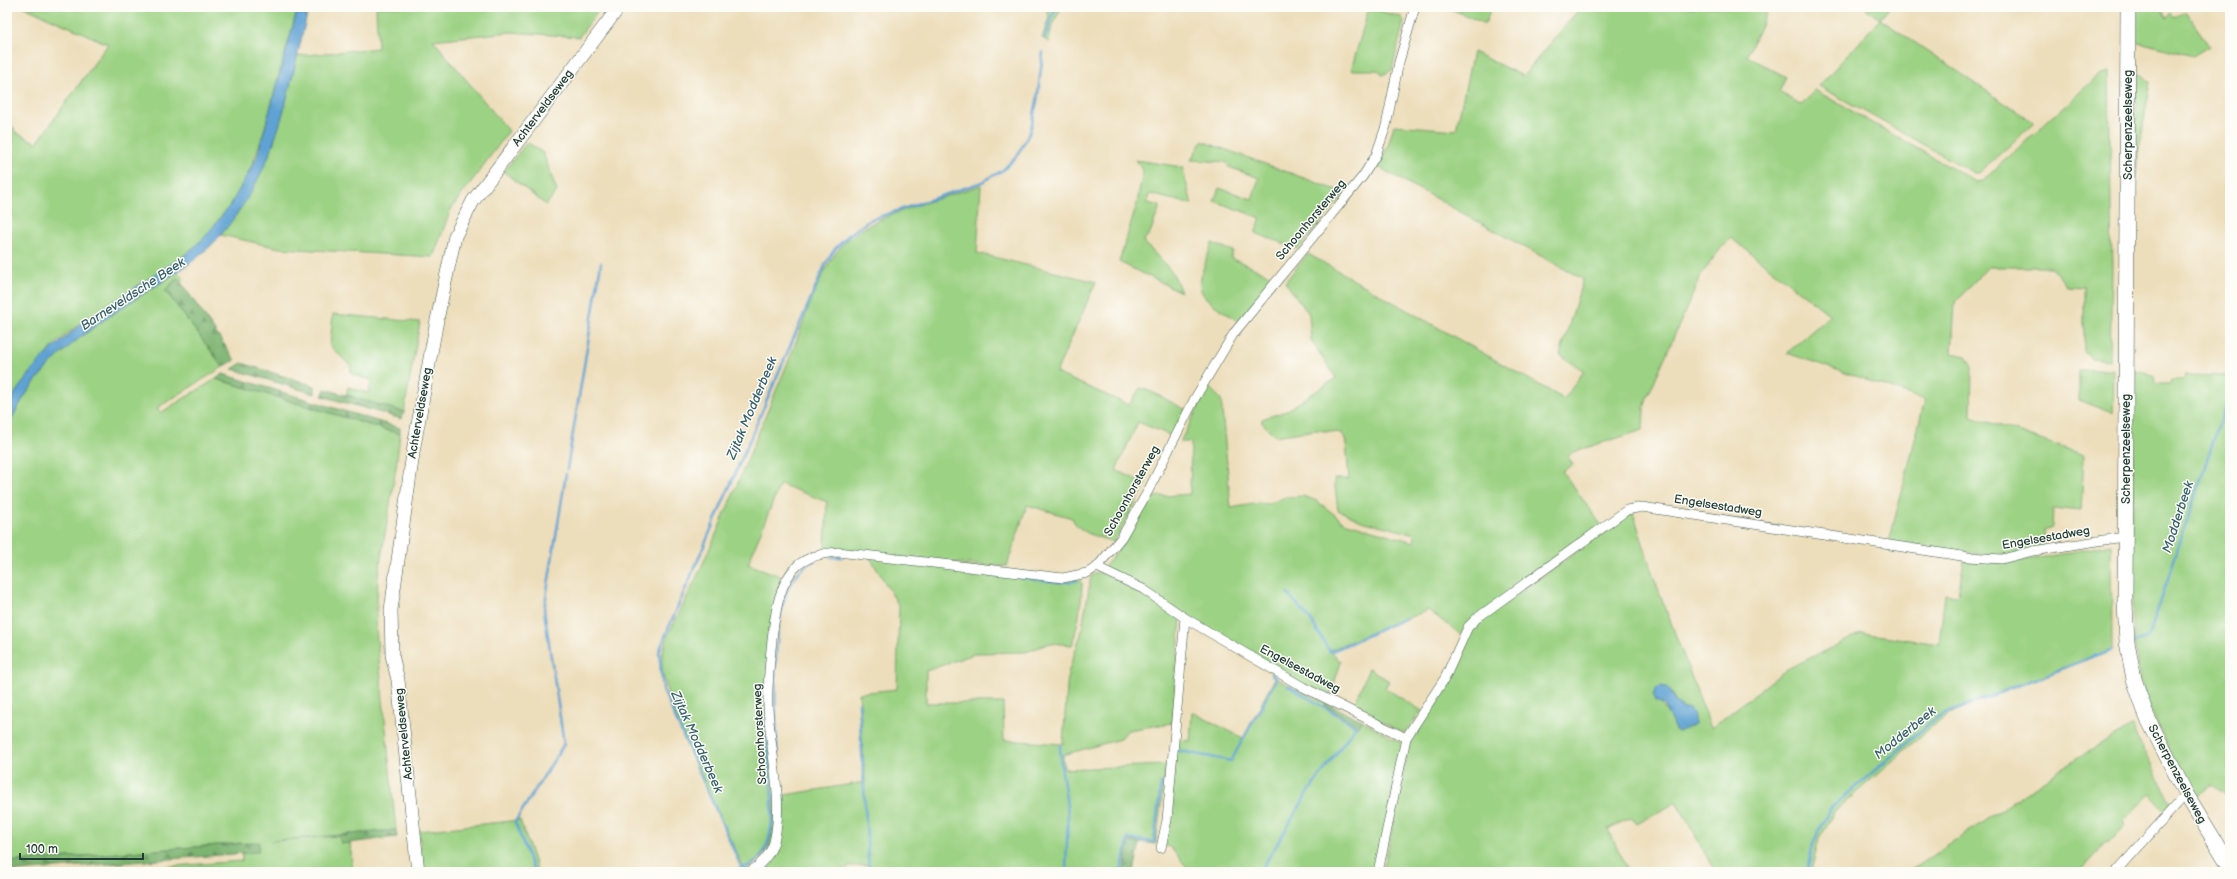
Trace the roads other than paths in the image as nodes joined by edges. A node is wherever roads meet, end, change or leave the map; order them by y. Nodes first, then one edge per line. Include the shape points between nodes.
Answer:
1 (619, 7) edge
2 (1415, 7) edge
3 (2128, 7) edge
4 (2126, 538) junction
5 (1097, 568) junction
6 (1185, 618) junction
7 (1406, 738) junction
8 (2186, 794) junction
9 (1161, 848) dead end
10 (2230, 866) edge
11 (418, 872) edge
12 (749, 872) edge
13 (1378, 872) edge
14 (2116, 872) edge

1 - 11 street, Achterveldseweg via 473,201 455,236 414,446 390,610 392,655 398,680
2 - 5 street, Schoonhorsterweg via 1386,126 1376,155 1363,176 1234,333 1195,398 1147,493 1124,532
3 - 4 main road, Scherpenzeelseweg
4 - 7 street, Engelsestadweg via 2033,551 2002,560 1968,557 1665,510 1642,507 1627,510 1468,627 1446,678
4 - 8 main road, Scherpenzeelseweg via 2127,642 2134,679 2148,717
5 - 6 street, Engelsestadweg via 1131,582
5 - 12 street, Schoonhorsterweg via 1063,578 851,552 826,553 798,565 788,576 779,599 769,666 768,707 776,794 776,830 773,844 766,857
6 - 7 street, Engelsestadweg via 1303,687
6 - 9 street via 1167,820
7 - 13 street, Engelsestadweg
8 - 10 main road, Scherpenzeelseweg
8 - 14 street

